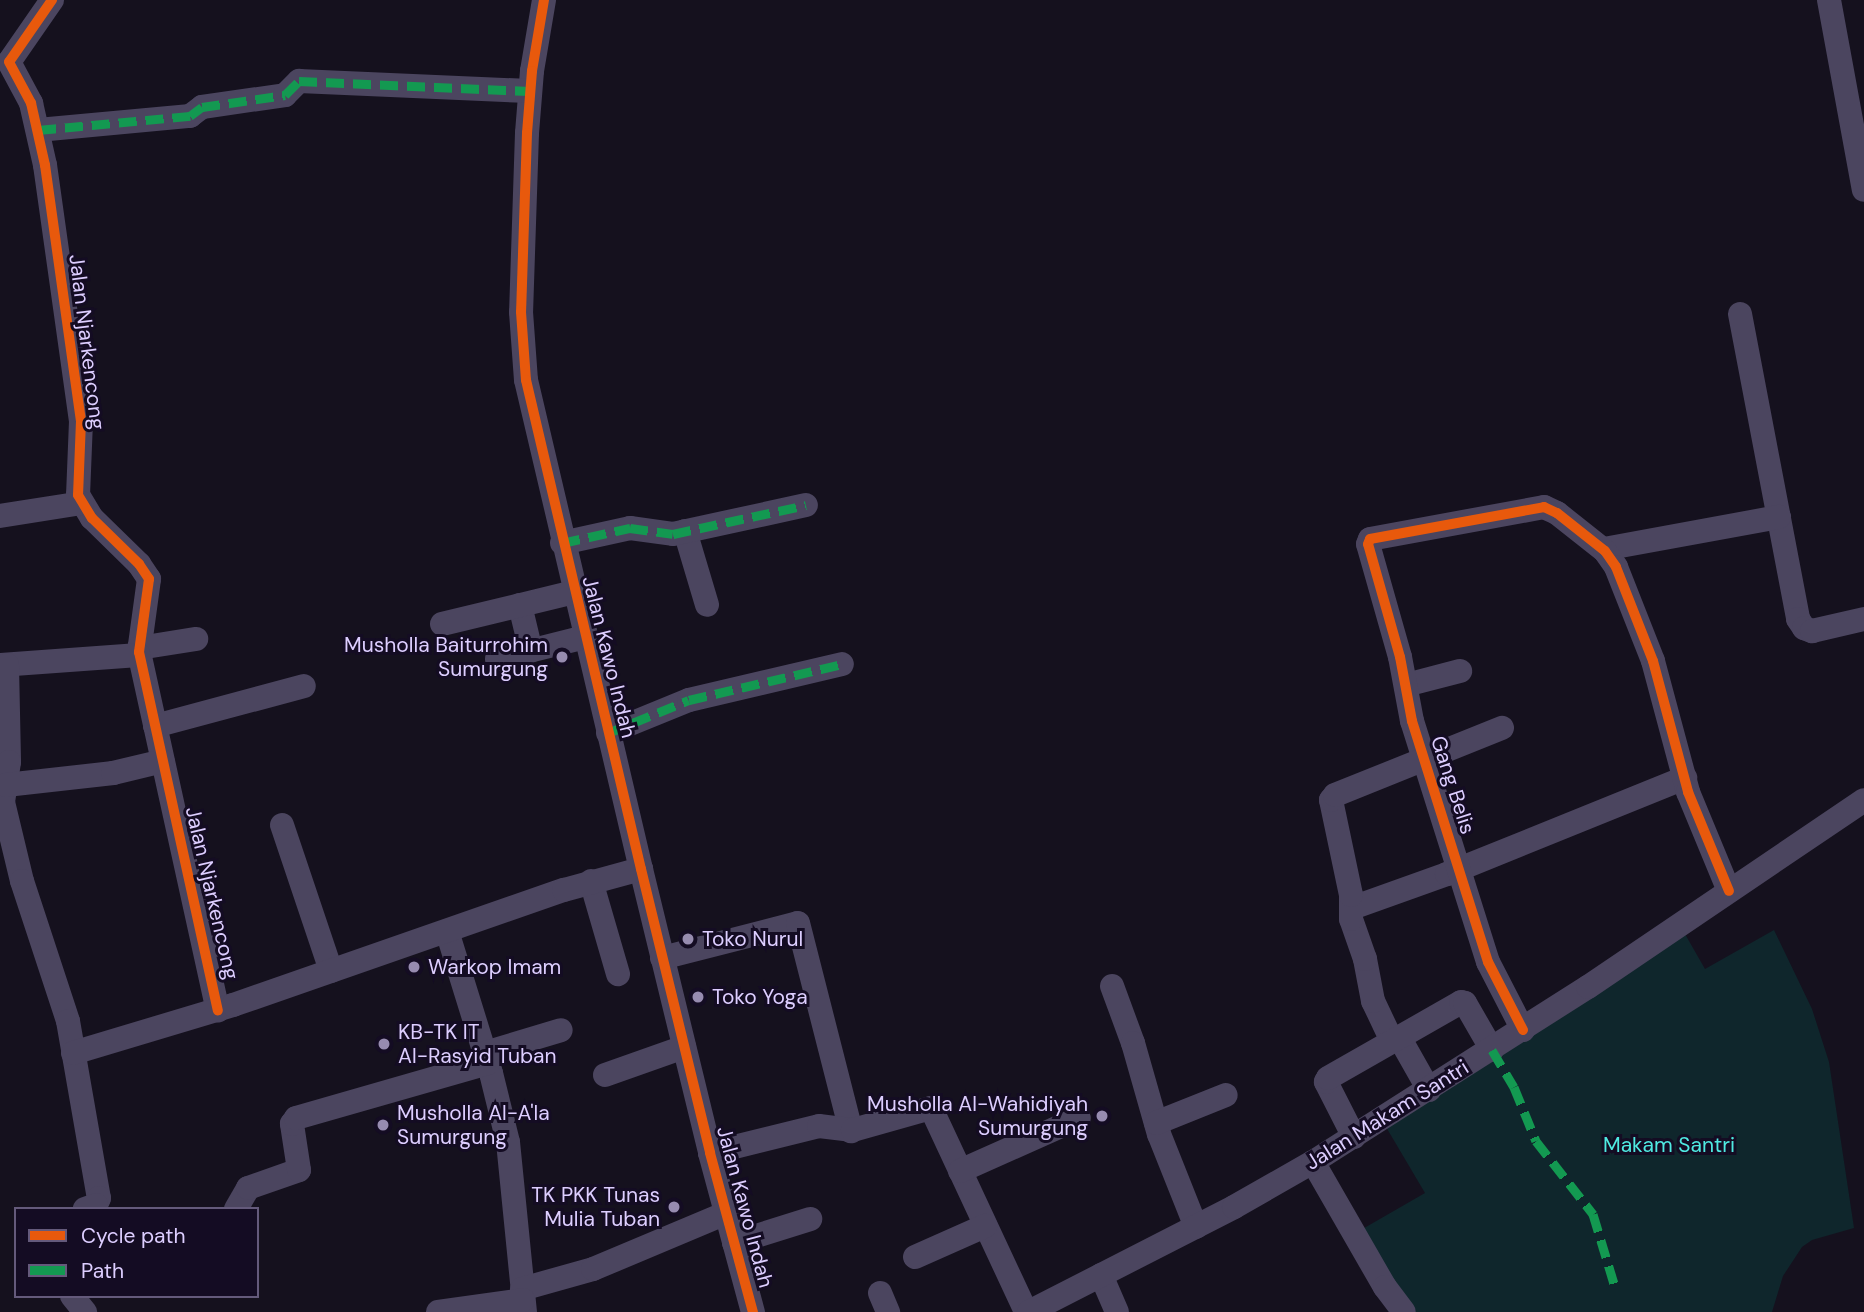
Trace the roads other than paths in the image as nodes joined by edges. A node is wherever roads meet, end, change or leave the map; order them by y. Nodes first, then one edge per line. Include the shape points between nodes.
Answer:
1 (52, 0) edge
2 (544, 0) edge
3 (1829, 0) edge
4 (1854, 78) edge
5 (530, 92) junction
6 (38, 130) junction
7 (1864, 190) edge
8 (1740, 314) dead end
9 (82, 503) junction
10 (806, 505) dead end
11 (0, 516) edge
12 (1779, 517) junction
13 (685, 531) junction
14 (562, 543) junction
15 (1604, 549) junction
16 (574, 592) junction
17 (520, 605) junction
18 (706, 605) dead end
19 (1864, 619) edge
20 (442, 624) dead end
21 (585, 637) junction
22 (196, 639) dead end
23 (531, 650) junction
24 (139, 651) junction
25 (497, 659) dead end
26 (842, 664) dead end
27 (3, 665) edge
28 (1460, 671) dead end
29 (304, 685) dead end
30 (1406, 685) junction
31 (155, 726) junction
32 (1502, 728) dead end
33 (608, 733) junction
34 (1425, 760) junction
35 (163, 761) junction
36 (1685, 778) junction
37 (6, 785) junction
38 (1864, 800) edge
39 (282, 825) dead end
40 (640, 869) junction
41 (1460, 869) junction
42 (591, 881) junction
43 (1729, 891) junction
44 (1352, 908) junction
45 (447, 931) junction
46 (663, 958) junction
47 (331, 971) junction
48 (618, 974) dead end
49 (1112, 986) dead end
50 (218, 1010) junction
51 (561, 1030) dead end
52 (1523, 1030) junction
53 (1396, 1039) junction
54 (684, 1047) junction
55 (1492, 1050) junction
56 (73, 1053) junction
57 (486, 1058) junction
58 (605, 1075) dead end
59 (1429, 1090) junction
60 (1226, 1095) dead end
61 (1079, 1118) dead end
62 (1156, 1123) junction
63 (851, 1131) junction
64 (1354, 1137) junction
65 (710, 1153) junction
66 (1313, 1162) junction
67 (960, 1171) junction
68 (90, 1207) edge
69 (237, 1207) edge
70 (726, 1213) junction
71 (810, 1219) dead end
72 (985, 1226) junction
73 (1196, 1227) junction
74 (734, 1243) junction
75 (915, 1257) dead end
76 (1101, 1275) junction
77 (74, 1298) edge
78 (523, 1300) edge
79 (85, 1312) edge
80 (438, 1312) edge
81 (753, 1312) edge
82 (1027, 1312) edge
83 (1117, 1312) edge
84 (1404, 1312) edge

1 - 6 street, Jalan Njarkencong via 9,62 31,103
2 - 5 street, Jalan Kawo Indah
3 - 4 street
4 - 7 street
5 - 6 street via 300,81 285,95 202,107 190,116
5 - 14 street, Jalan Kawo Indah via 522,337 529,398
6 - 9 street, Jalan Njarkencong via 77,391
8 - 12 street
9 - 11 street
9 - 24 street, Jalan Njarkencong via 149,579
10 - 13 street
12 - 15 street
12 - 19 street via 1798,619 1804,628 1815,631
13 - 14 street via 666,535 630,528
13 - 18 street
14 - 16 street, Jalan Kawo Indah
15 - 30 street, Gang Belis via 1544,507 1372,538 1368,545
15 - 36 street via 1616,567 1653,661
16 - 17 street
16 - 21 street, Jalan Kawo Indah
17 - 20 street
17 - 23 street
21 - 23 street
21 - 33 street, Jalan Kawo Indah
22 - 24 street
23 - 25 street
24 - 27 street
24 - 31 street, Jalan Njarkencong
26 - 33 street via 697,698
27 - 37 street via 9,762
28 - 30 street
29 - 31 street
30 - 34 street, Gang Belis
31 - 35 street, Jalan Njarkencong
32 - 34 street
33 - 40 street, Jalan Kawo Indah
34 - 41 street, Gang Belis
34 - 44 street via 1331,800
35 - 37 street via 113,774
35 - 50 street, Jalan Njarkencong
36 - 41 street
36 - 43 street
37 - 56 street via 3,806 19,870 60,992
38 - 43 street, Jalan Makam Santri
39 - 47 street
40 - 42 street
40 - 46 street, Jalan Kawo Indah
41 - 44 street
41 - 52 street, Gang Belis via 1491,970
42 - 45 street
42 - 48 street
43 - 52 street, Jalan Makam Santri
44 - 53 street via 1373,1001
45 - 47 street
45 - 57 street
46 - 54 street, Jalan Kawo Indah
46 - 63 street via 798,923
47 - 50 street
49 - 62 street
50 - 56 street
51 - 57 street
52 - 55 street, Jalan Makam Santri
53 - 55 street via 1463,1002
53 - 59 street
53 - 64 street via 1326,1080
54 - 58 street
54 - 65 street, Jalan Kawo Indah
55 - 59 street, Jalan Makam Santri
56 - 68 street via 99,1198
57 - 69 street via 296,1118 292,1126 299,1170 248,1188
57 - 78 street via 508,1142
59 - 64 street, Jalan Makam Santri
60 - 62 street
61 - 67 street
62 - 73 street
63 - 65 street via 819,1126
63 - 67 street via 932,1108
64 - 66 street, Jalan Makam Santri
65 - 70 street, Jalan Kawo Indah
66 - 73 street, Jalan Makam Santri
66 - 84 street
67 - 72 street
70 - 74 street, Jalan Kawo Indah
70 - 78 street
71 - 74 street
72 - 75 street
72 - 82 street
73 - 76 street, Jalan Makam Santri
74 - 81 street, Jalan Kawo Indah
76 - 82 street, Jalan Makam Santri
76 - 83 street
77 - 79 street
78 - 80 street

